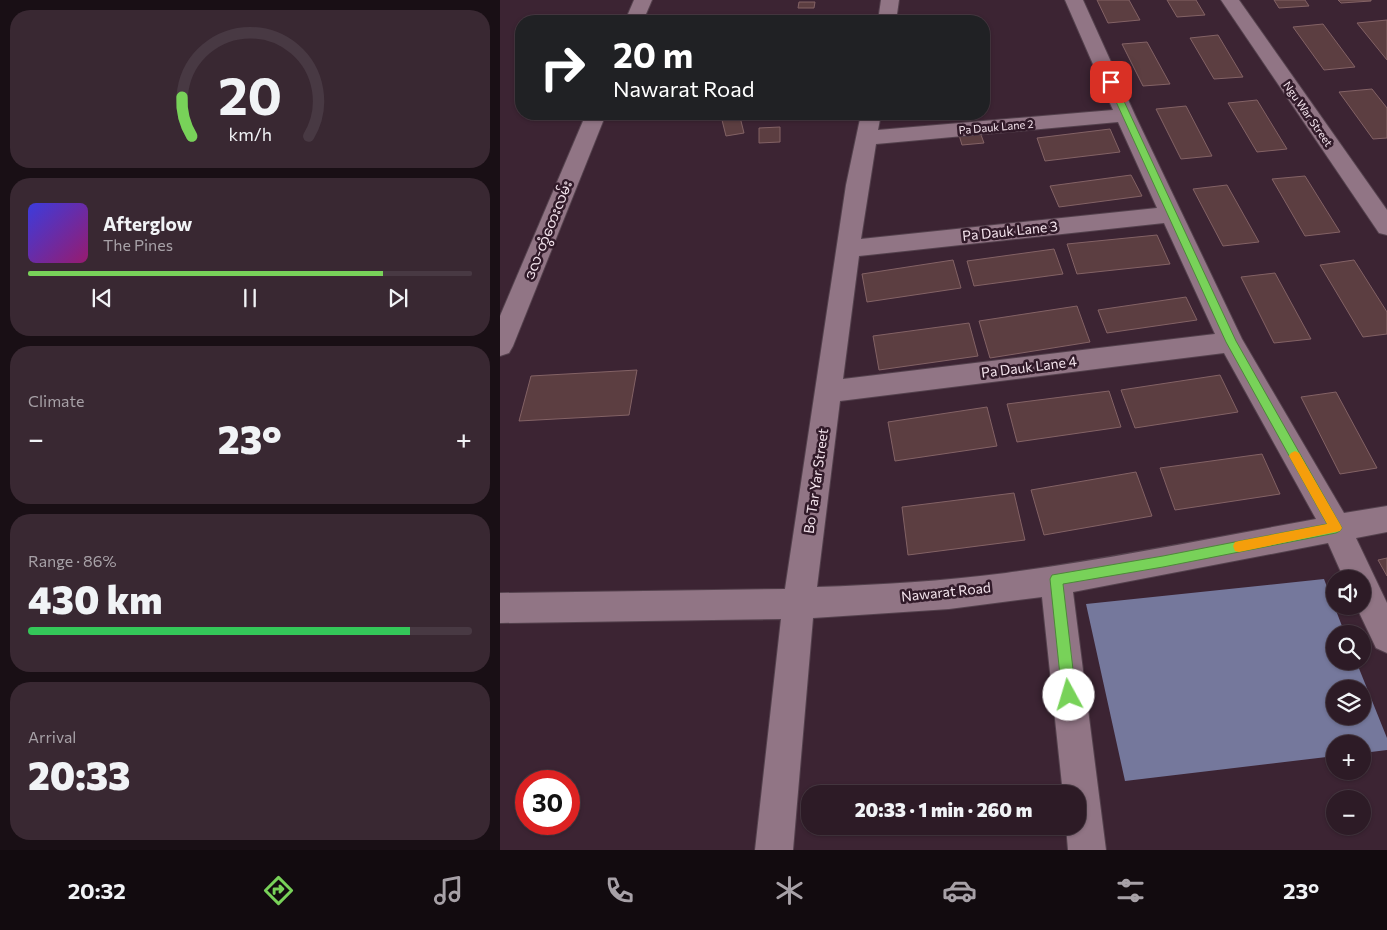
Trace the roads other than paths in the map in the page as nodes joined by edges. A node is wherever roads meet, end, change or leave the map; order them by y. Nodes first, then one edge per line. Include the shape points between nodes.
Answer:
1 (643, 0) edge
2 (890, 0) edge
3 (1074, 0) edge
4 (1230, 0) edge
5 (637, 15) edge
6 (887, 15) edge
7 (1125, 115) junction
8 (594, 120) edge
9 (868, 126) edge
10 (1172, 214) junction
11 (1387, 227) edge
12 (849, 249) junction
13 (1231, 342) junction
14 (500, 346) edge
15 (828, 392) junction
16 (1387, 519) edge
17 (1336, 528) junction
18 (1356, 570) edge
19 (1056, 579) junction
20 (799, 603) junction
21 (1371, 604) edge
22 (500, 608) edge
23 (1387, 637) edge
24 (774, 850) edge
25 (1087, 850) edge

1 - 5 street
2 - 6 street
3 - 7 street
4 - 11 street, Ngu War Street
7 - 9 street, Pa Dauk Lane 2
7 - 10 street
8 - 14 street, ဒလ-တွံတေးလမ်း
9 - 12 street, Bo Tar Yar Street
10 - 12 street, Pa Dauk Lane 3
10 - 13 street
12 - 15 street, Bo Tar Yar Street
13 - 15 street, Pa Dauk Lane 4
13 - 17 street
15 - 20 street, Bo Tar Yar Street
16 - 17 street, Nawarat Road
17 - 18 street
17 - 19 street, Nawarat Road
19 - 20 street, Nawarat Road via 950,594
19 - 25 street
20 - 22 street, Nawarat Road
20 - 24 street, Bo Tar Yar Street
21 - 23 street

